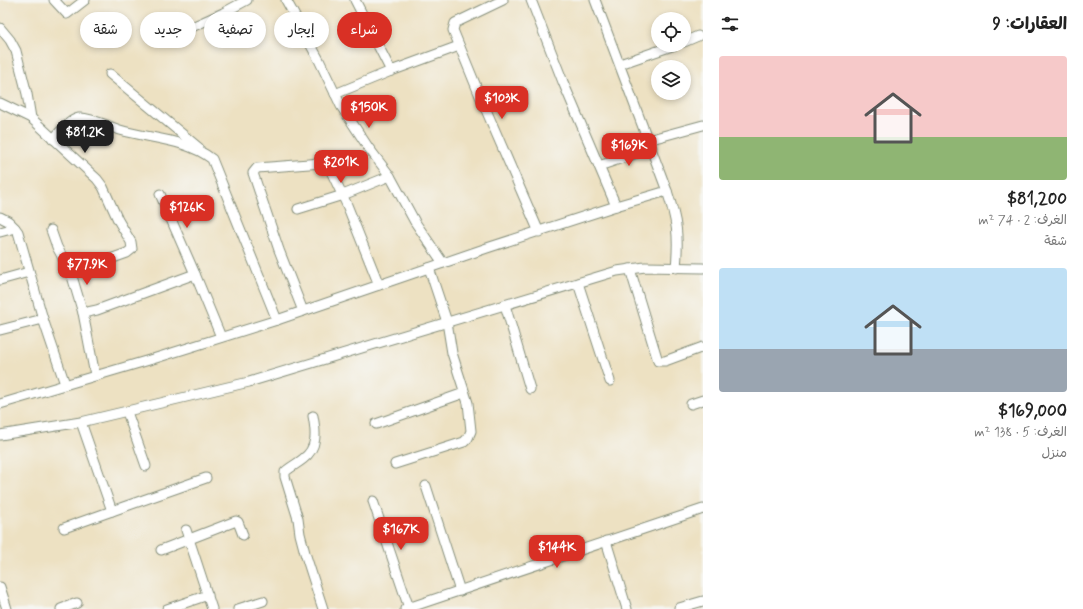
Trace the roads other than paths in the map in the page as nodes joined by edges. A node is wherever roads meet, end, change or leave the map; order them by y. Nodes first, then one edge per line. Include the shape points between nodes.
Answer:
1 (54, 0) edge
2 (85, 0) edge
3 (247, 0) edge
4 (286, 0) edge
5 (355, 0) edge
6 (503, 0) edge
7 (531, 0) edge
8 (596, 0) edge
9 (196, 25) edge
10 (0, 28) edge
11 (698, 36) dead end
12 (691, 39) edge
13 (459, 46) junction
14 (655, 52) edge
15 (620, 64) junction
16 (391, 71) junction
17 (110, 74) dead end
18 (335, 94) junction
19 (0, 103) edge
20 (31, 118) junction
21 (703, 125) edge
22 (53, 139) junction
23 (650, 144) junction
24 (212, 159) junction
25 (599, 166) junction
26 (390, 176) junction
27 (667, 191) junction
28 (160, 194) dead end
29 (343, 195) junction
30 (616, 206) junction
31 (298, 209) dead end
32 (0, 217) edge
33 (15, 228) junction
34 (51, 230) dead end
35 (0, 232) edge
36 (539, 232) junction
37 (443, 263) junction
38 (429, 268) junction
39 (676, 268) junction
40 (703, 268) edge
41 (630, 269) junction
42 (29, 272) junction
43 (71, 273) junction
44 (195, 274) junction
45 (0, 280) edge
46 (578, 283) junction
47 (379, 285) junction
48 (505, 305) junction
49 (303, 311) junction
50 (83, 313) junction
51 (43, 319) junction
52 (277, 320) junction
53 (446, 322) junction
54 (0, 330) edge
55 (221, 337) junction
56 (703, 347) edge
57 (95, 375) junction
58 (610, 381) dead end
59 (65, 384) junction
60 (530, 389) dead end
61 (464, 393) junction
62 (703, 400) edge
63 (0, 404) edge
64 (690, 404) dead end
65 (128, 412) junction
66 (313, 416) dead end
67 (81, 422) junction
68 (376, 424) dead end
69 (0, 435) edge
70 (396, 464) dead end
71 (146, 466) dead end
72 (206, 478) dead end
73 (426, 486) dead end
74 (373, 502) dead end
75 (703, 509) edge
76 (112, 511) junction
77 (64, 528) dead end
78 (188, 534) junction
79 (243, 536) dead end
80 (606, 541) junction
81 (160, 550) dead end
82 (0, 587) edge
83 (460, 591) junction
84 (208, 595) junction
85 (263, 601) dead end
86 (703, 601) edge
87 (78, 604) dead end
88 (407, 608) edge
89 (679, 608) edge
90 (7, 609) edge
91 (61, 609) edge
92 (167, 609) edge
93 (212, 609) edge
94 (238, 609) edge
95 (323, 609) edge
96 (627, 609) edge

1 - 2 street via 67,14
3 - 9 street
4 - 18 street
5 - 16 street
6 - 13 street via 455,22 453,30
7 - 25 street
8 - 15 street
10 - 20 street via 16,51
11 - 12 street
13 - 16 street
13 - 36 street
14 - 15 street
15 - 23 street
16 - 18 street
17 - 24 street
18 - 26 street via 368,147
19 - 20 street
20 - 22 street
21 - 23 street
22 - 24 street via 73,120 80,118 194,148
22 - 43 street via 100,183 132,247 127,253
23 - 25 street
23 - 27 street
24 - 52 street
25 - 30 street
26 - 29 street
26 - 37 street via 415,222
27 - 30 street
27 - 39 street via 677,226
28 - 44 street
29 - 31 street
29 - 47 street
29 - 49 street via 326,164 257,168 253,172
30 - 36 street
32 - 33 street
33 - 35 street
33 - 42 street
34 - 43 street
36 - 37 street
37 - 38 street
38 - 47 street
38 - 53 street
39 - 40 street
39 - 41 street
41 - 46 street
41 - 56 street via 658,361 665,362
42 - 45 street
42 - 51 street
43 - 50 street
44 - 50 street
44 - 55 street
46 - 48 street
46 - 58 street
47 - 49 street
48 - 53 street
48 - 60 street
49 - 52 street
50 - 57 street
51 - 54 street
51 - 59 street
52 - 55 street
53 - 61 street
53 - 65 street via 250,382
55 - 57 street
57 - 59 street
59 - 63 street
61 - 68 street
61 - 70 street via 468,403 471,431 468,438 464,442
62 - 64 street
65 - 67 street
65 - 71 street
66 - 95 street via 315,444 304,458 285,472 285,477
67 - 69 street
67 - 76 street
72 - 76 street
73 - 83 street
74 - 88 street
75 - 80 street
76 - 77 street
78 - 79 street via 236,521
78 - 81 street
78 - 84 street
80 - 83 street
80 - 96 street
82 - 90 street
83 - 88 street
84 - 92 street
84 - 93 street
85 - 94 street
86 - 89 street
87 - 91 street

